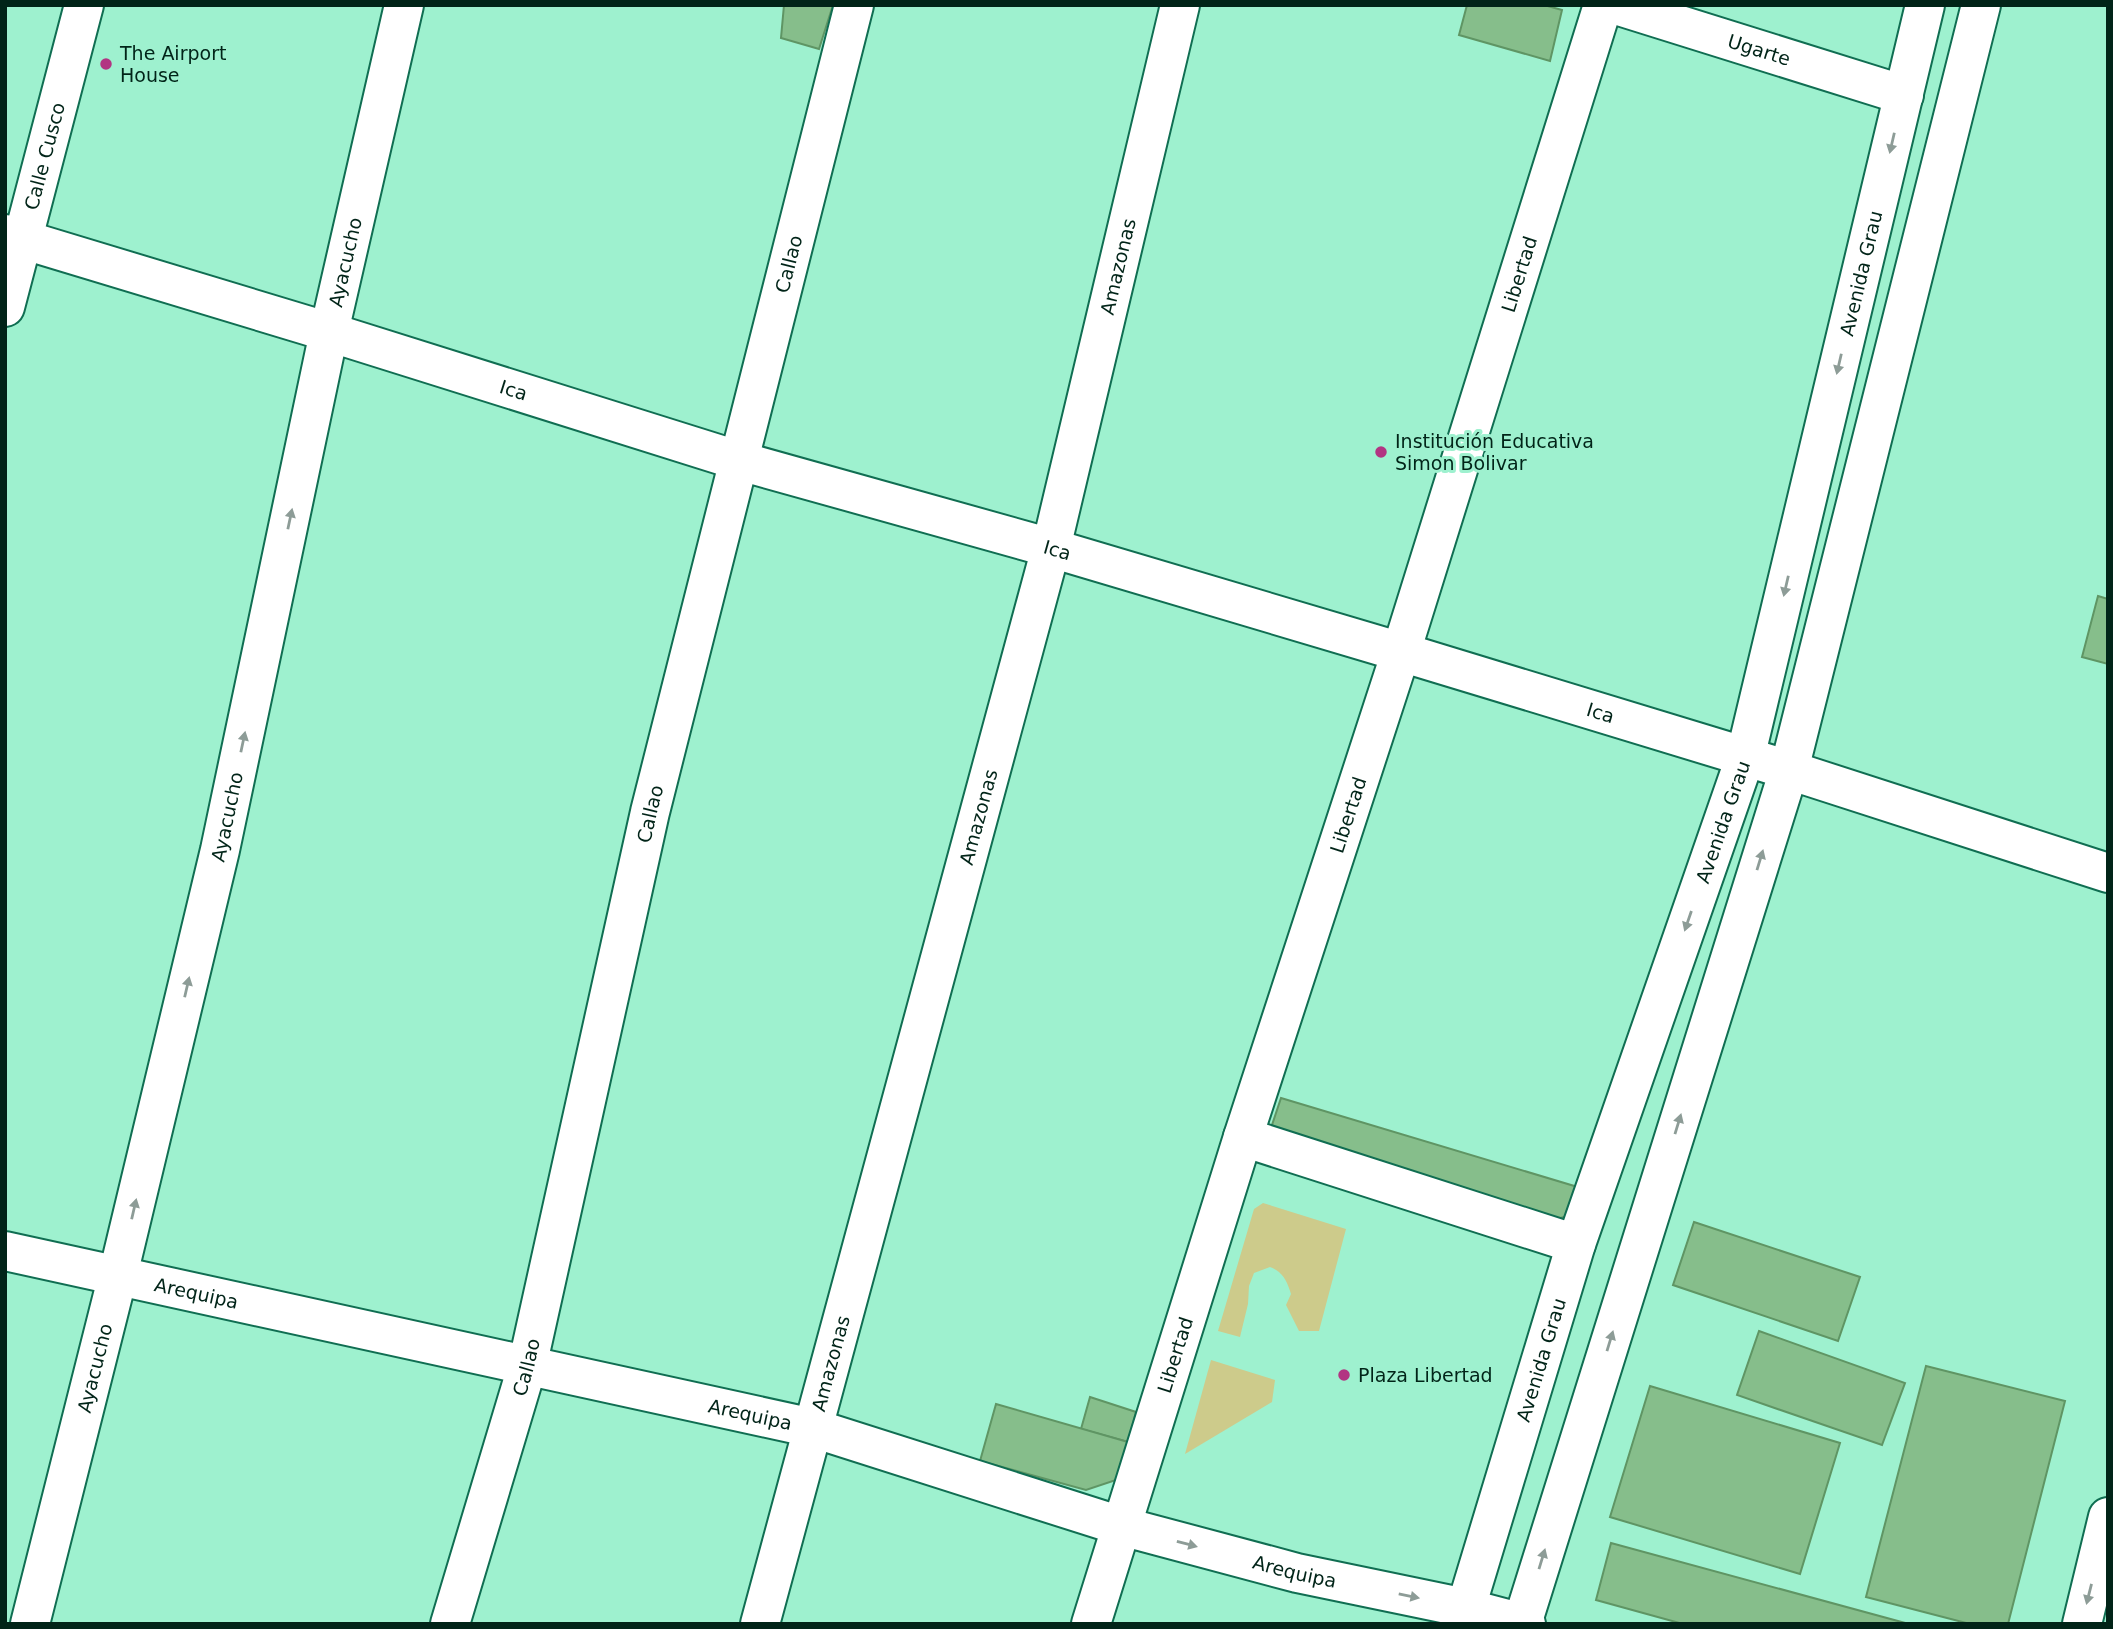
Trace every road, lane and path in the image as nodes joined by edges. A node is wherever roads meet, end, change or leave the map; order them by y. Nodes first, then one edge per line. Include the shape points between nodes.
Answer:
1 (84, 5) edge
2 (404, 5) edge
3 (854, 5) edge
4 (1180, 5) edge
5 (1603, 5) edge
6 (1616, 5) edge
7 (1925, 5) edge
8 (1981, 5) edge
9 (1903, 95) junction
10 (13, 236) edge
11 (5, 307) edge
12 (330, 332) junction
13 (740, 461) junction
14 (1051, 548) junction
15 (1401, 652) junction
16 (1745, 758) junction
17 (1789, 770) junction
18 (2108, 873) edge
19 (1243, 1137) junction
20 (1576, 1244) junction
21 (5, 1251) edge
22 (118, 1275) junction
23 (527, 1367) junction
24 (813, 1428) junction
25 (2108, 1517) edge
26 (1121, 1526) junction
27 (1464, 1616) edge
28 (1523, 1623) edge
29 (30, 1624) edge
30 (450, 1624) edge
31 (760, 1624) edge
32 (1091, 1624) edge
33 (2082, 1624) edge

1 - 10 street, Calle Cusco
2 - 12 street, Ayacucho
3 - 13 street, Callao
4 - 14 street, Amazonas
5 - 15 street, Libertad
6 - 9 street, Ugarte
7 - 9 street, Avenida Grau
8 - 17 street
9 -> 16 street, Avenida Grau
10 - 11 street, Calle Cusco
10 - 12 street, Ica
12 - 13 street, Ica
22 -> 12 street, Ayacucho via 219,850
13 - 14 street, Ica
13 - 23 street, Callao via 650,812
14 - 15 street, Ica
14 - 24 street, Amazonas
15 - 16 street, Ica
15 - 19 street, Libertad
16 - 17 street, Ica
16 -> 20 street, Avenida Grau
17 - 18 street, Ica
28 -> 17 street
19 - 20 street
19 - 26 street, Libertad
20 - 27 street, Avenida Grau
21 - 22 street, Arequipa
22 - 23 street, Arequipa
22 - 29 street, Ayacucho
23 - 24 street, Arequipa
23 - 30 street, Callao
24 - 26 street, Arequipa
24 - 31 street, Amazonas
25 -> 33 street
26 -> 27 street, Arequipa
26 - 32 street, Libertad
27 - 28 street, Arequipa

